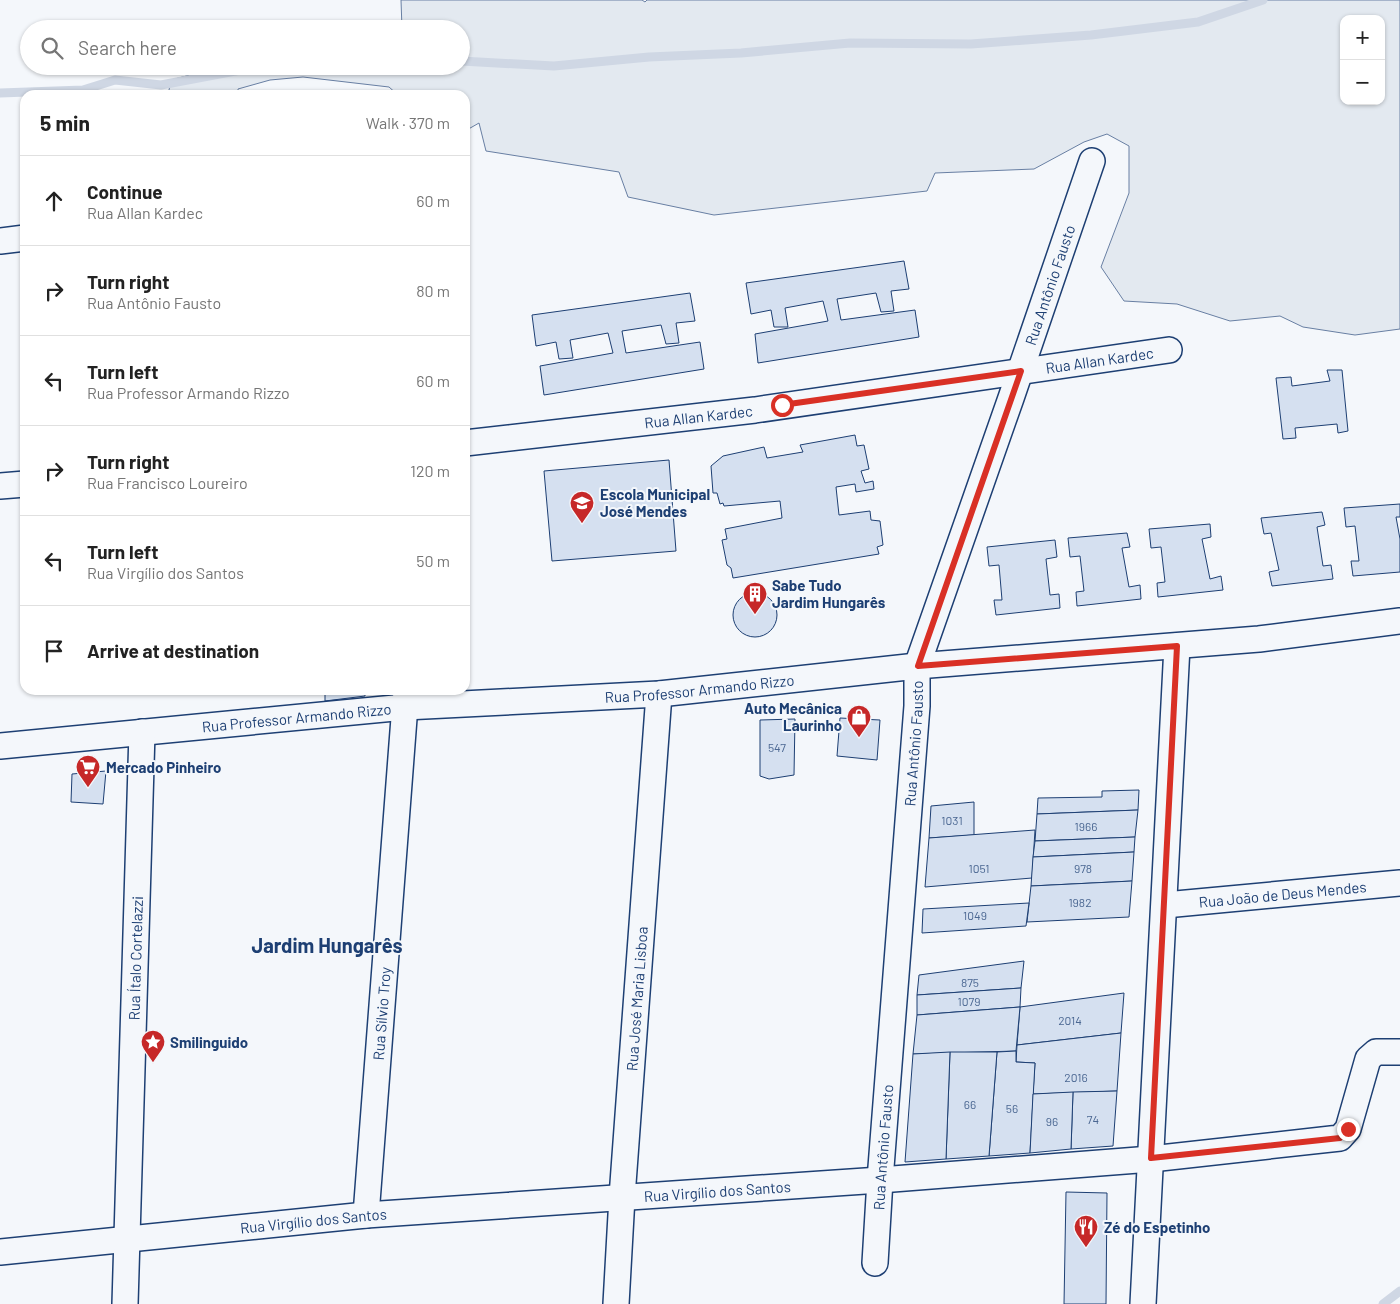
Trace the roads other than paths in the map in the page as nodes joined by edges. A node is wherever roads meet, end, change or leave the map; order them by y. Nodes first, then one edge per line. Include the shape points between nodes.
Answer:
1 (1092, 161) dead end
2 (20, 239) edge
3 (0, 241) edge
4 (1169, 350) dead end
5 (1021, 371) junction
6 (470, 442) edge
7 (20, 484) edge
8 (0, 486) edge
9 (1400, 621) edge
10 (1177, 646) junction
11 (918, 666) junction
12 (659, 694) junction
13 (406, 698) edge
14 (142, 732) junction
15 (0, 746) edge
16 (1400, 883) edge
17 (1165, 905) junction
18 (1400, 1052) edge
19 (1151, 1158) junction
20 (880, 1180) junction
21 (622, 1198) junction
22 (366, 1215) junction
23 (127, 1238) junction
24 (0, 1252) edge
25 (875, 1263) dead end
26 (125, 1304) edge
27 (616, 1304) edge
28 (1143, 1304) edge

1 - 5 street, Rua Antônio Fausto
2 - 3 street
4 - 5 street, Rua Allan Kardec
5 - 6 street, Rua Allan Kardec via 738,412
5 - 11 street, Rua Antônio Fausto
7 - 8 street
9 - 10 street, Rua Professor Armando Rizzo
10 - 11 street, Rua Professor Armando Rizzo
10 - 17 street
11 - 12 street, Rua Professor Armando Rizzo
11 - 20 street, Rua Antônio Fausto
12 - 13 street, Rua Professor Armando Rizzo
12 - 21 street, Rua José Maria Lisboa
13 - 14 street, Rua Professor Armando Rizzo
13 - 22 street, Rua Sílvio Troy
14 - 15 street, Rua Professor Armando Rizzo
14 - 23 street, Rua Ítalo Cortelazzi
16 - 17 street, Rua João de Deus Mendes
17 - 19 street
18 - 19 street, Rua Virgílio dos Santos via 1376,1052 1368,1059 1348,1129 1340,1138
19 - 20 street, Rua Virgílio dos Santos
19 - 28 street
20 - 21 street, Rua Virgílio dos Santos
20 - 25 street, Rua Antônio Fausto
21 - 22 street, Rua Virgílio dos Santos
21 - 27 street, Rua José Maria Lisboa
22 - 23 street, Rua Virgílio dos Santos
23 - 24 street, Rua Virgílio dos Santos
23 - 26 street, Rua Ítalo Cortelazzi

